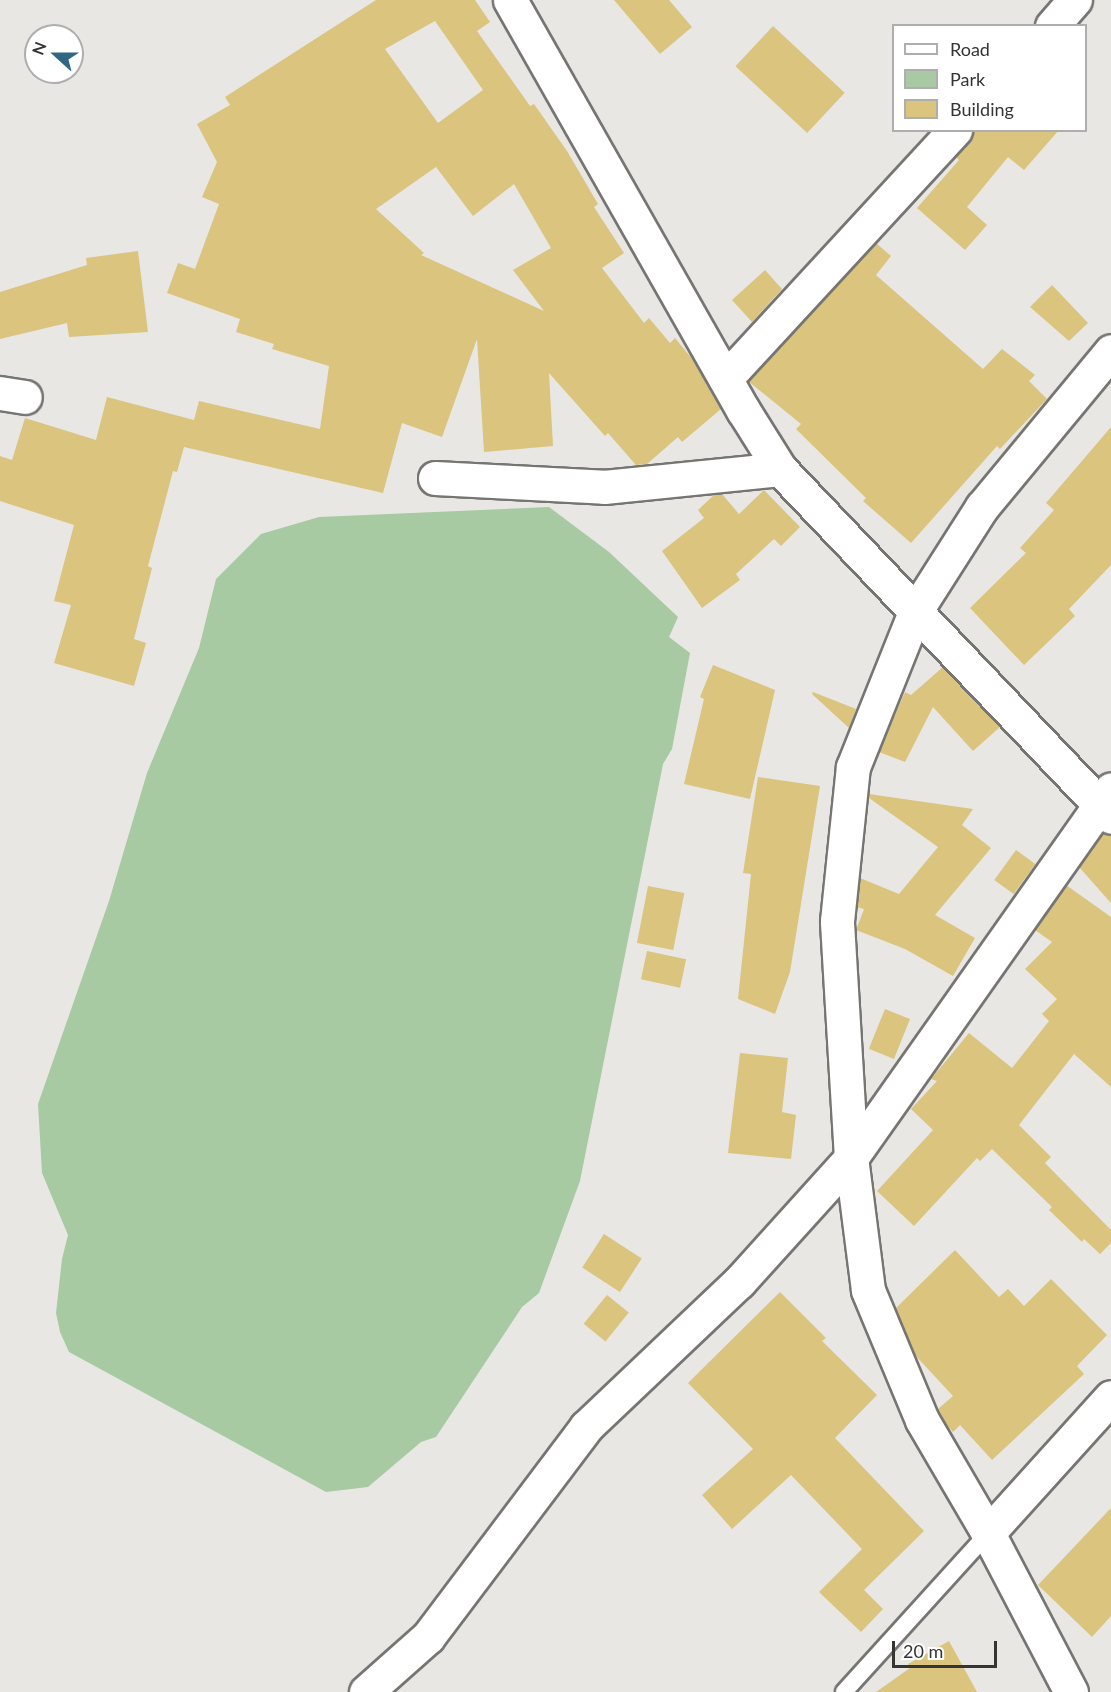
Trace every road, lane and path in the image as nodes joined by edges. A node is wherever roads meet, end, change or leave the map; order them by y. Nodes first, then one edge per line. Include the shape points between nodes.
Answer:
1 (510, 0) edge
2 (1075, 0) edge
3 (1054, 24) edge
4 (953, 132) edge
5 (1111, 351) edge
6 (726, 378) junction
7 (780, 469) junction
8 (435, 478) dead end
9 (915, 612) junction
10 (1107, 803) edge
11 (851, 1158) junction
12 (1111, 1397) edge
13 (988, 1533) junction
14 (366, 1692) edge
15 (844, 1692) edge
16 (1071, 1692) edge

1 - 6 street
2 - 3 street
4 - 6 street
5 - 9 street via 982,507
6 - 7 street
7 - 8 street via 604,487
7 - 9 street
9 - 10 street
9 - 11 street via 853,767 837,921
10 - 11 street
11 - 13 street via 868,1290 922,1420
11 - 14 street via 739,1281 586,1427 428,1637
12 - 13 street
13 - 15 lane
13 - 16 street

